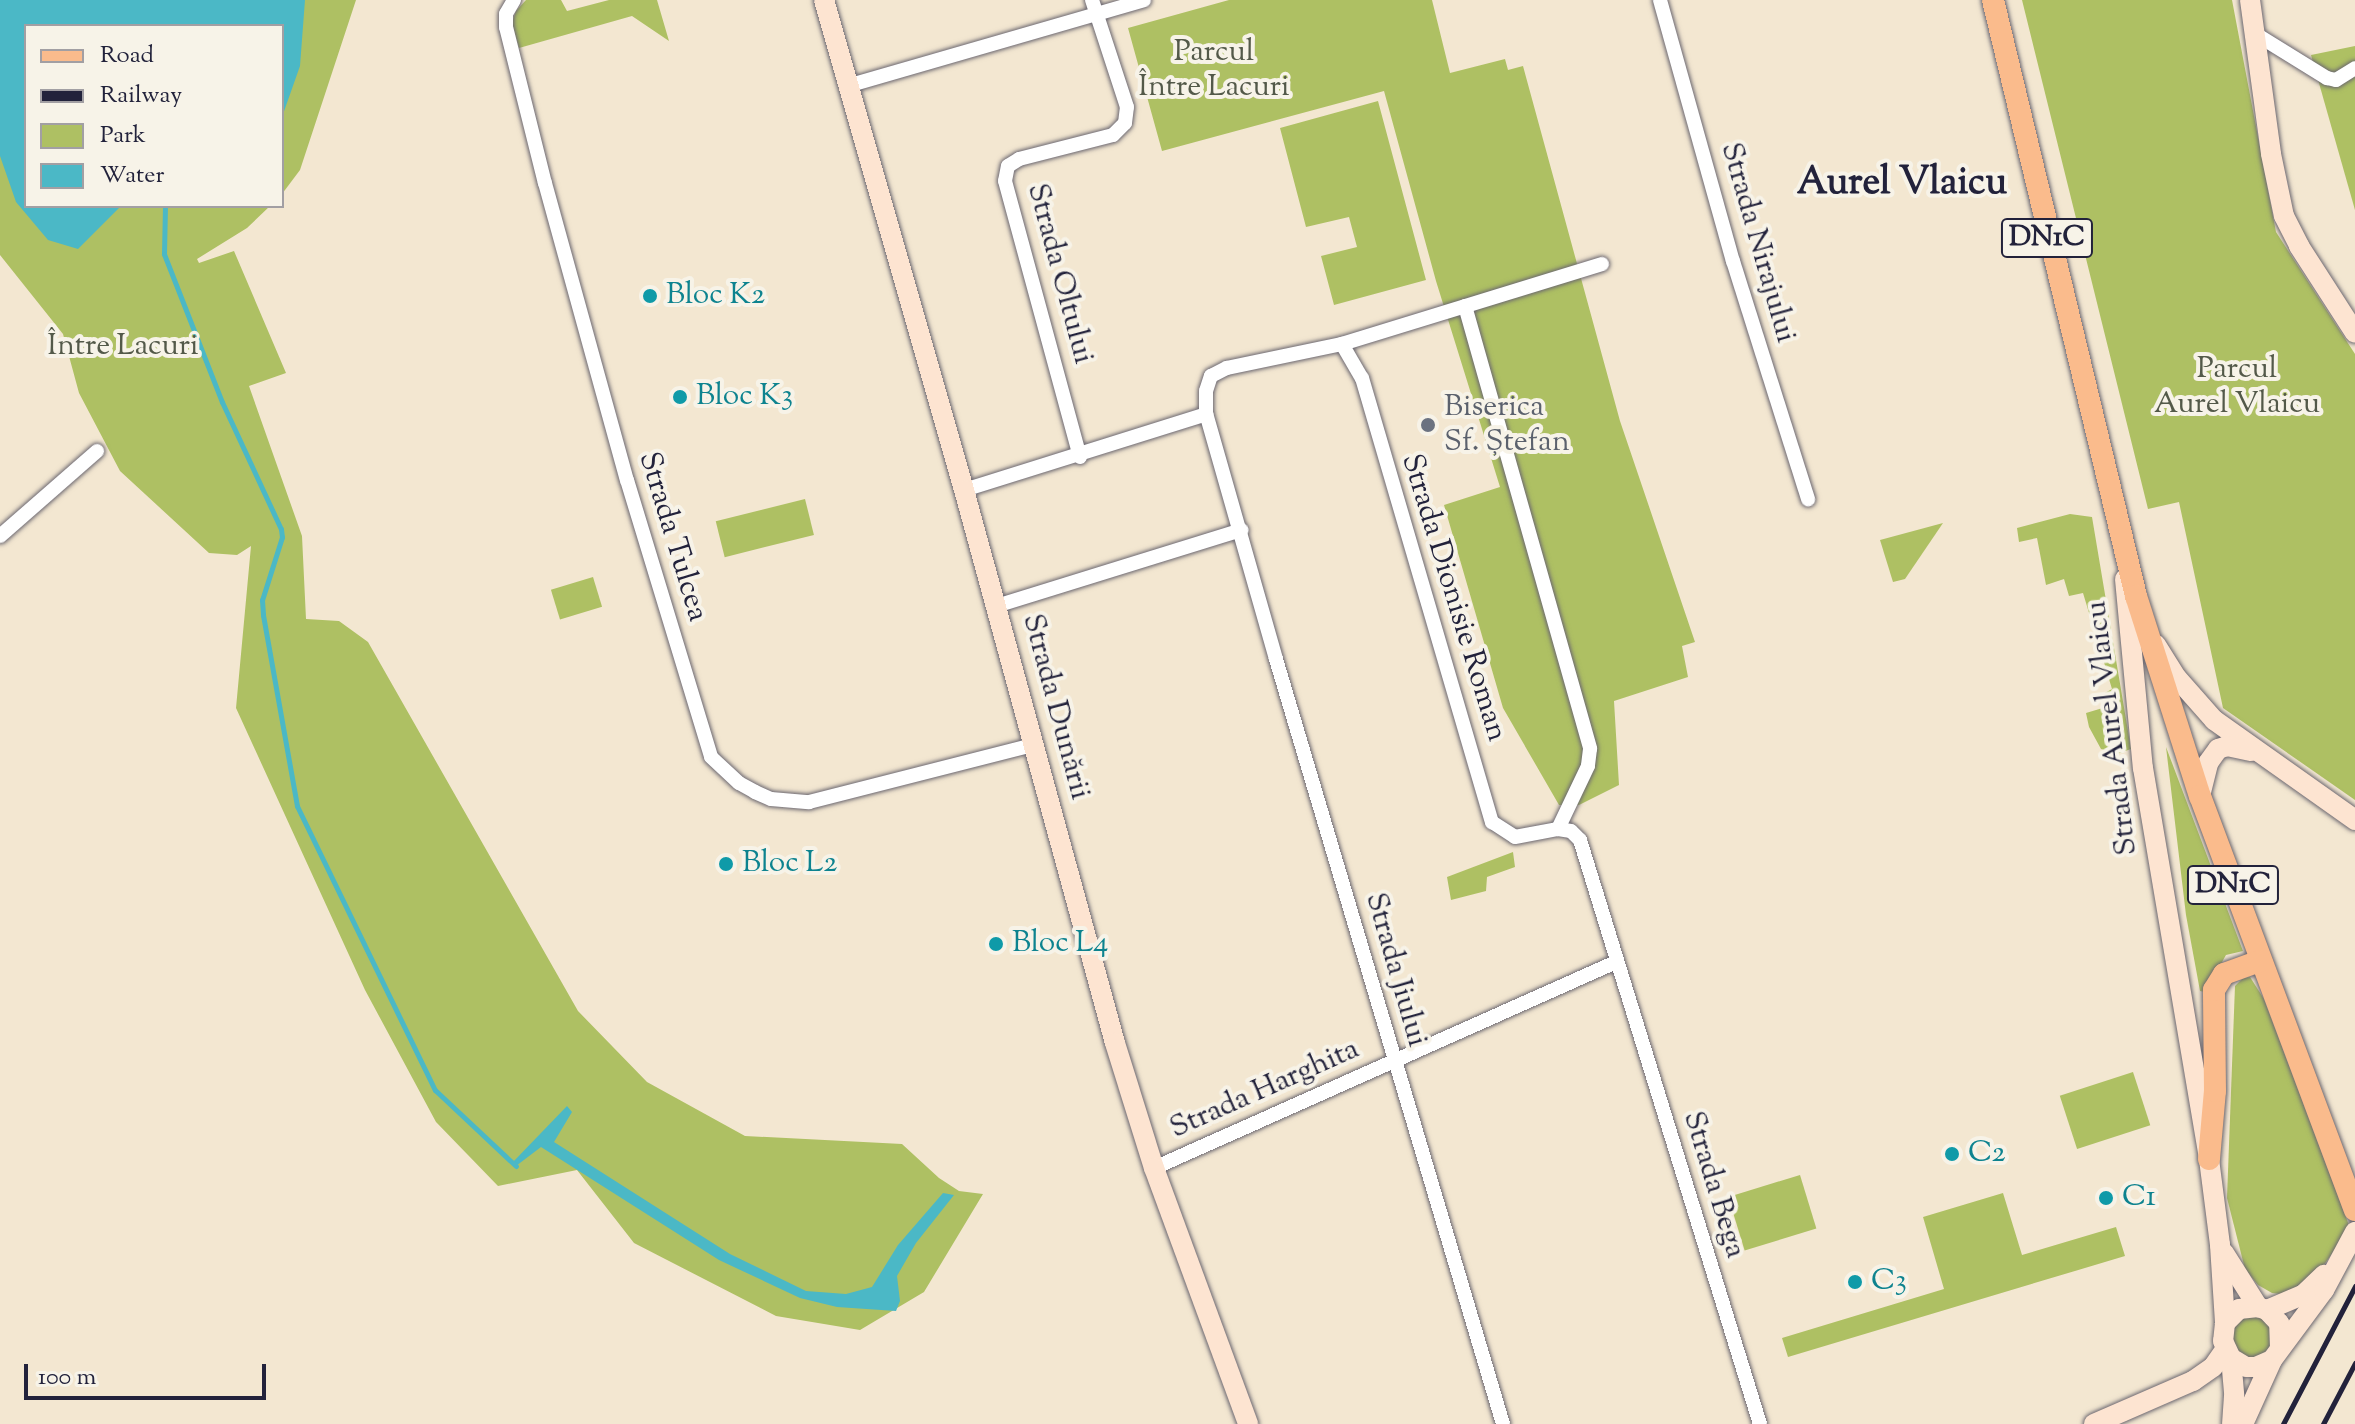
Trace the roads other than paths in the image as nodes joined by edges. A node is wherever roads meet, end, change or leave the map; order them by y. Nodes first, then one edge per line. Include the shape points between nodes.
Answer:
1 (514, 0) edge
2 (824, 0) edge
3 (1144, 0) edge
4 (1660, 0) edge
5 (1993, 0) edge
6 (2250, 0) edge
7 (1093, 6) edge
8 (2254, 33) junction
9 (2355, 68) edge
10 (847, 86) junction
11 (1602, 264) dead end
12 (1465, 306) junction
13 (2355, 333) edge
14 (1342, 344) junction
15 (1206, 414) junction
16 (97, 451) dead end
17 (1080, 457) junction
18 (964, 490) junction
19 (1808, 499) dead end
20 (1241, 530) junction
21 (2121, 535) junction
22 (0, 536) edge
23 (996, 606) junction
24 (2147, 632) junction
25 (1033, 745) junction
26 (2257, 753) junction
27 (2200, 796) junction
28 (2355, 820) edge
29 (1558, 829) junction
30 (2260, 961) junction
31 (1616, 962) junction
32 (1394, 1061) junction
33 (2209, 1159) junction
34 (1154, 1168) junction
35 (2355, 1210) edge
36 (2355, 1232) edge
37 (2220, 1245) junction
38 (2345, 1252) junction
39 (2263, 1308) junction
40 (2225, 1323) junction
41 (2228, 1354) junction
42 (2276, 1354) junction
43 (1248, 1424) edge
44 (1503, 1424) edge
45 (1760, 1424) edge
46 (2094, 1424) edge
47 (2232, 1424) edge
48 (2243, 1424) edge

1 - 25 street, Strada Tulcea via 506,27 545,183 711,757 755,792 809,802
2 - 10 street, Strada Dunării
3 - 7 street
4 - 19 street, Strada Nirajului via 1733,261
5 - 21 main road, Strada Aurel Vlaicu / DN1C
6 - 8 street
7 - 10 street
7 - 17 street, Strada Oltului via 1127,107 1125,123 1113,135 1019,159 1008,166 1005,181
8 - 9 street via 2327,78 2336,80
8 - 13 street via 2284,216
10 - 18 street, Strada Dunării
11 - 12 street
12 - 14 street
12 - 29 street via 1590,749 1588,766
14 - 15 street via 1218,372 1207,383
14 - 29 street, Strada Dionisie Roman via 1362,378 1492,822 1515,837
15 - 17 street
15 - 20 street, Strada Jiului
16 - 22 street
17 - 18 street
18 - 23 street, Strada Dunării
20 - 23 street
20 - 32 street, Strada Jiului
21 - 24 main road, Strada Aurel Vlaicu / DN1C
21 - 33 street, Strada Aurel Vlaicu via 2143,768
23 - 25 street, Strada Dunării
24 - 26 street via 2197,703
24 - 27 main road, DN1C
25 - 34 street, Strada Dunării
26 - 27 street via 2218,749 2208,763
26 - 28 street
27 - 30 main road, DN1C
29 - 31 street via 1571,831 1580,840
30 - 33 main road via 2224,974 2214,990
30 - 35 main road, DN1C
31 - 32 street, Strada Harghita
31 - 45 street, Strada Bega
32 - 34 street, Strada Harghita
32 - 44 street, Strada Jiului
33 - 37 street, Strada Aurel Vlaicu
34 - 43 street, Strada Dunării
36 - 38 street
37 - 39 street, Strada Aurel Vlaicu via 2236,1277
37 - 40 street, Strada Aurel Vlaicu
38 - 39 street via 2307,1292
38 - 42 street
39 - 40 street via 2239,1309
39 - 42 street via 2279,1323
40 - 41 street
41 - 42 street via 2246,1367
41 - 46 street via 2193,1381
41 - 47 street
42 - 48 street

